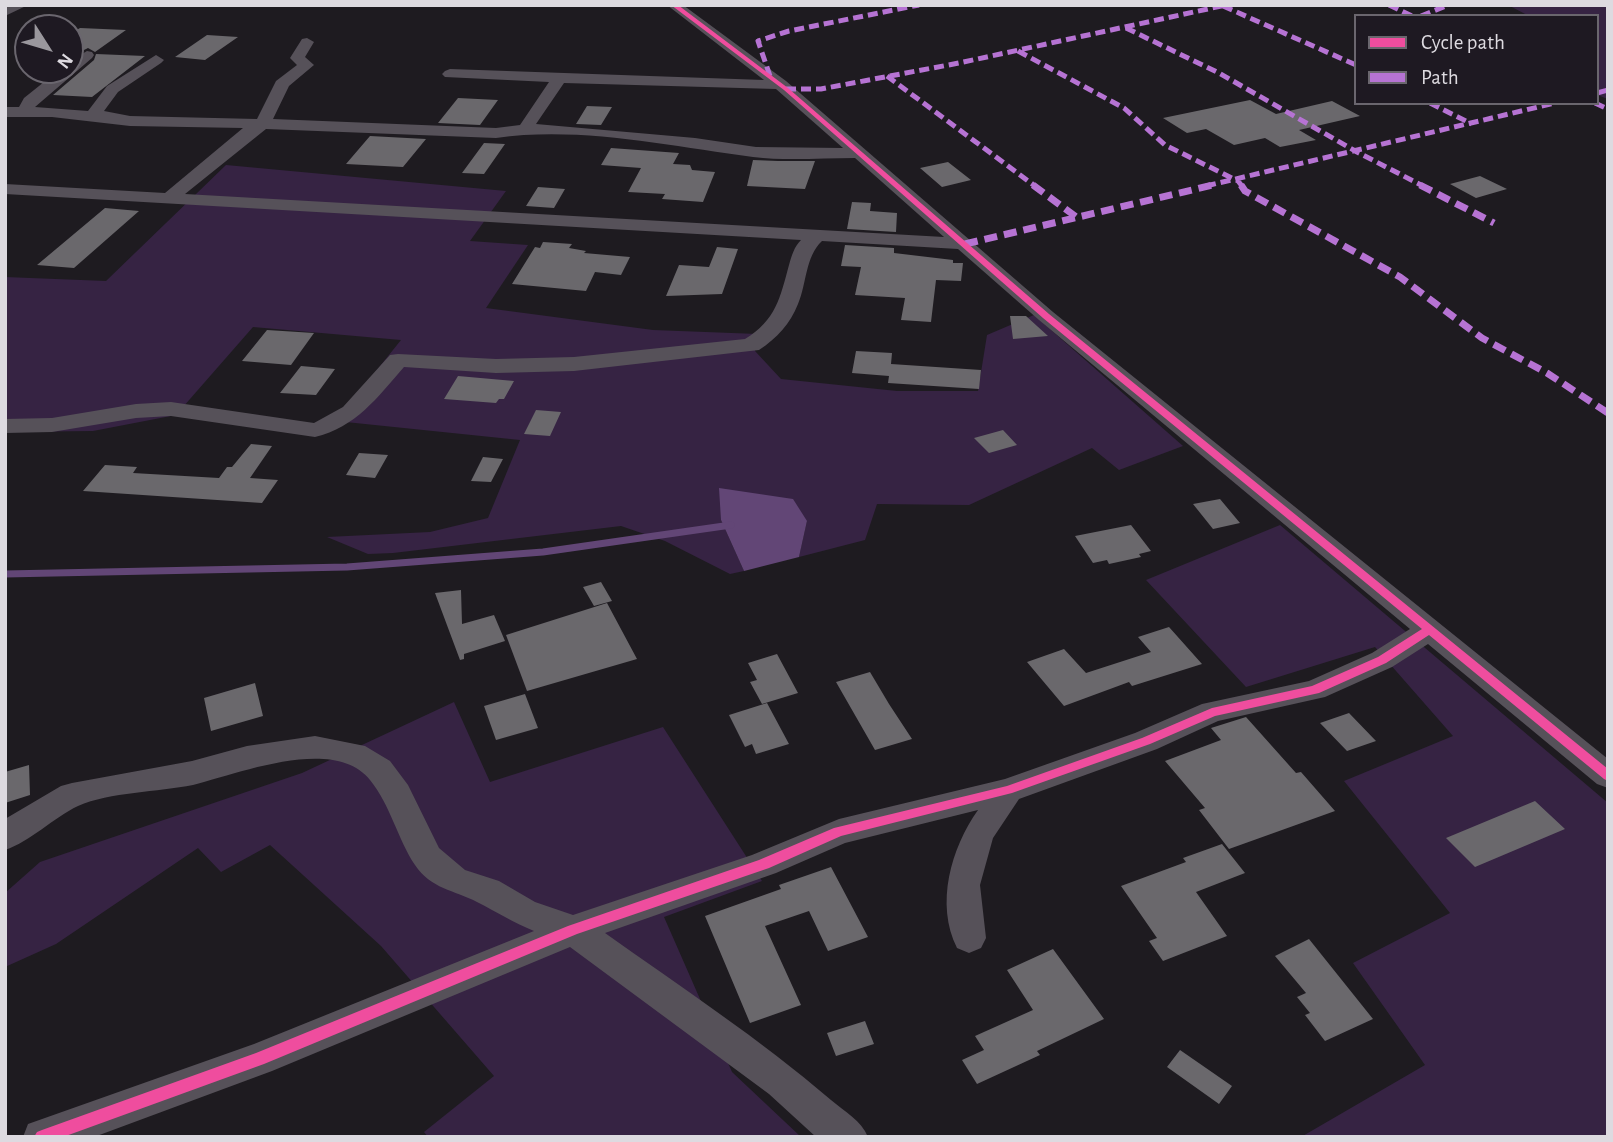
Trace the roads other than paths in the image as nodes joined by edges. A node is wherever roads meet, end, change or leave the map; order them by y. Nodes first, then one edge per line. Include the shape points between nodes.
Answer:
1 (21, 5) edge
2 (674, 5) edge
3 (5, 12) edge
4 (307, 42) dead end
5 (87, 55) dead end
6 (84, 57) edge
7 (156, 60) dead end
8 (450, 74) dead end
9 (561, 76) junction
10 (51, 84) edge
11 (780, 84) junction
12 (26, 110) junction
13 (5, 112) edge
14 (105, 118) junction
15 (265, 123) junction
16 (525, 130) junction
17 (861, 153) junction
18 (5, 189) edge
19 (168, 199) junction
20 (818, 235) junction
21 (965, 244) junction
22 (5, 426) edge
23 (1429, 630) junction
24 (1608, 776) edge
25 (1008, 790) junction
26 (5, 837) edge
27 (573, 930) junction
28 (969, 938) dead end
29 (42, 1137) edge
30 (849, 1137) edge

1 - 3 street
2 - 11 street
4 - 15 street via 297,58 306,65 282,84
5 - 6 street
7 - 14 street via 97,105 95,113
8 - 9 street
9 - 11 street
9 - 16 street
10 - 12 street
11 - 17 street
12 - 13 street
12 - 14 street
14 - 15 street
15 - 16 street via 496,133
15 - 19 street
16 - 17 street via 564,130 756,152
17 - 21 street
18 - 19 street
19 - 20 street
20 - 21 street
20 - 22 street via 804,248 788,304 771,332 751,345 574,364 496,366 398,360 349,415 333,426 315,430 172,409 52,425
21 - 23 street via 1046,316
23 - 24 street
23 - 25 street via 1382,660 1315,690 1212,712 1146,741
25 - 27 street via 839,832 764,864
25 - 28 street via 978,835 963,885
26 - 27 street via 72,795 315,747 354,754 379,769 397,794 427,857 454,880
27 - 29 street via 260,1059
27 - 30 street via 782,1082

